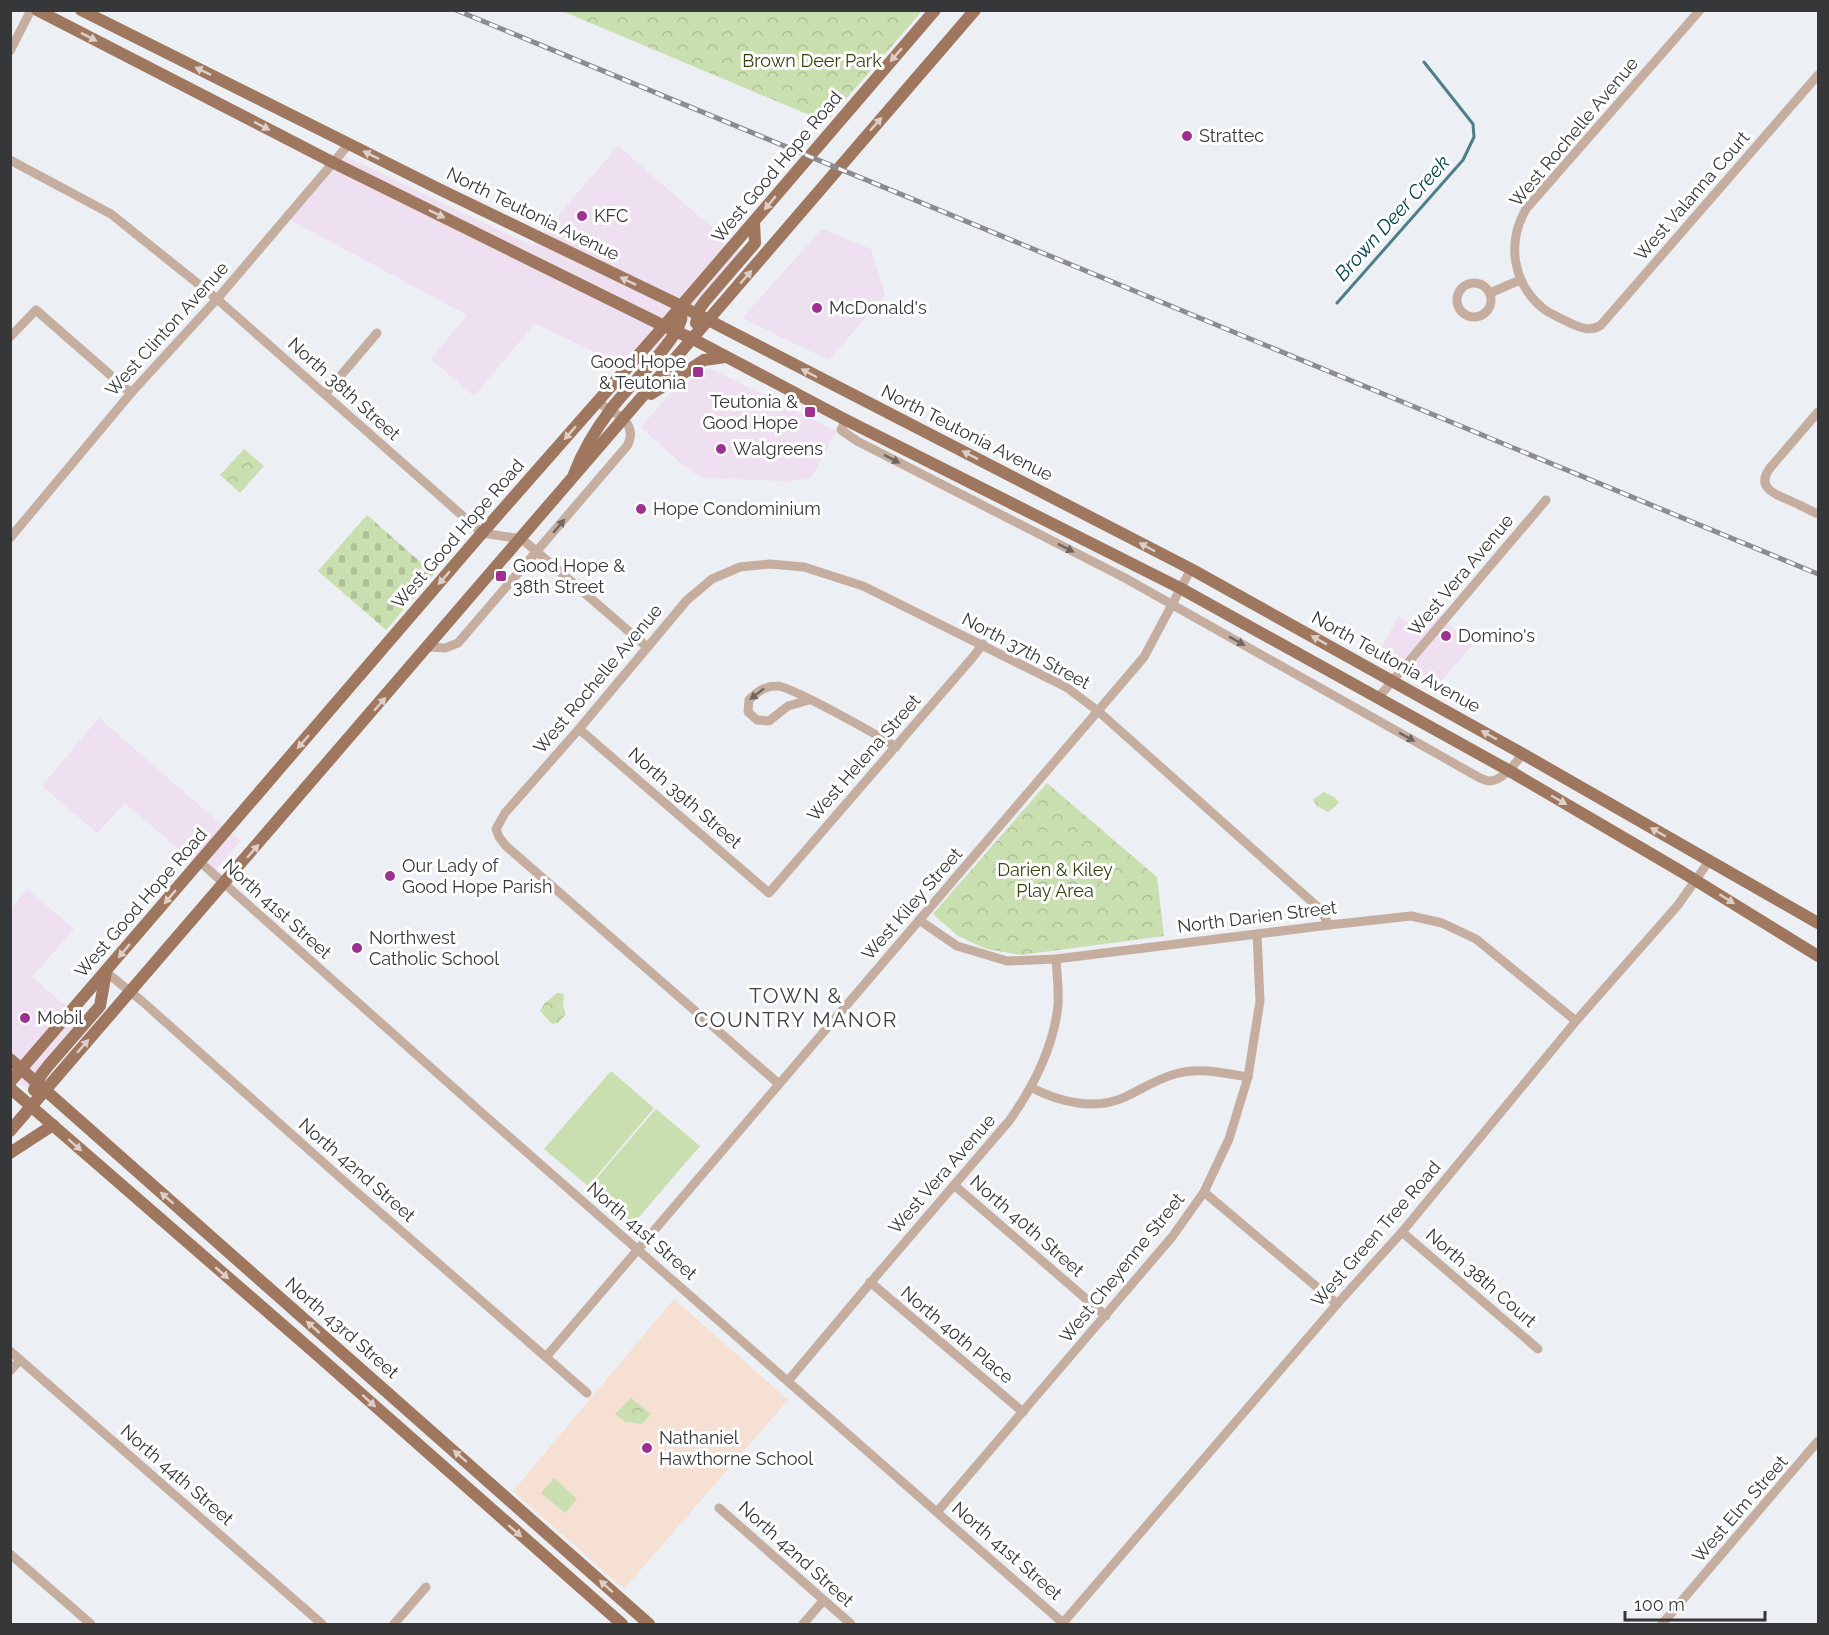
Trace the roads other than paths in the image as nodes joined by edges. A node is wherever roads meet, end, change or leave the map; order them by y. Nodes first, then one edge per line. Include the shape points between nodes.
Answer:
1 (31, 10) edge
2 (37, 10) edge
3 (81, 10) edge
4 (935, 10) edge
5 (975, 10) edge
6 (1700, 10) edge
7 (10, 51) edge
8 (1818, 75) edge
9 (349, 144) junction
10 (10, 160) edge
11 (334, 163) junction
12 (754, 222) junction
13 (1520, 280) junction
14 (1490, 293) dead end
15 (217, 299) junction
16 (681, 306) junction
17 (703, 318) junction
18 (670, 329) junction
19 (1585, 329) joint
20 (377, 333) dead end
21 (10, 337) edge
22 (693, 339) junction
23 (726, 357) junction
24 (132, 393) junction
25 (325, 394) junction
26 (640, 401) junction
27 (597, 402) junction
28 (610, 411) junction
29 (1818, 412) edge
30 (624, 420) junction
31 (844, 425) junction
32 (570, 483) junction
33 (1546, 500) dead end
34 (1818, 514) edge
35 (482, 533) junction
36 (10, 538) edge
37 (522, 539) junction
38 (537, 552) junction
39 (740, 567) joint
40 (1191, 569) junction
41 (1180, 588) junction
42 (1172, 604) junction
43 (982, 644) junction
44 (429, 647) junction
45 (647, 647) junction
46 (1393, 681) junction
47 (1378, 698) junction
48 (809, 699) junction
49 (1098, 711) junction
50 (579, 729) junction
51 (896, 747) junction
52 (1523, 754) junction
53 (1508, 770) junction
54 (1709, 861) junction
55 (200, 862) junction
56 (1696, 880) junction
57 (224, 884) junction
58 (769, 893) joint
59 (919, 920) junction
60 (1818, 923) edge
61 (1329, 924) junction
62 (1257, 934) junction
63 (1818, 956) edge
64 (1056, 959) junction
65 (106, 972) junction
66 (130, 993) junction
67 (1576, 1021) junction
68 (10, 1059) edge
69 (22, 1069) junction
70 (1248, 1077) junction
71 (779, 1084) junction
72 (41, 1086) junction
73 (1032, 1088) junction
74 (12, 1091) edge
75 (32, 1106) junction
76 (53, 1125) junction
77 (10, 1131) edge
78 (10, 1153) edge
79 (954, 1185) junction
80 (1204, 1192) junction
81 (1402, 1232) junction
82 (638, 1249) junction
83 (870, 1282) junction
84 (1337, 1304) junction
85 (1106, 1316) junction
86 (1538, 1349) dead end
87 (10, 1351) edge
88 (546, 1357) junction
89 (20, 1360) junction
90 (10, 1371) edge
91 (788, 1381) junction
92 (587, 1393) dead end
93 (1023, 1412) junction
94 (1818, 1442) edge
95 (719, 1508) dead end
96 (937, 1512) junction
97 (10, 1554) edge
98 (426, 1587) dead end
99 (824, 1601) junction
100 (91, 1624) edge
101 (322, 1624) edge
102 (394, 1624) edge
103 (622, 1624) edge
104 (649, 1624) edge
105 (803, 1624) edge
106 (851, 1624) edge
107 (1063, 1624) edge
108 (1662, 1624) edge

1 - 7 street
2 -> 11 main road
9 -> 3 main road, North Teutonia Avenue
4 -> 12 main road, West Good Hope Road
17 -> 5 main road
6 - 13 street, West Rochelle Avenue via 1526,209 1514,247
8 - 19 street, West Valanna Court via 1601,325
9 - 11 street, West Clinton Avenue
16 -> 9 main road, North Teutonia Avenue
10 - 15 street, North 38th Street via 111,214
11 - 15 street, West Clinton Avenue
11 -> 18 main road
12 - 16 main road, West Good Hope Road
12 - 17 main road via 755,243 705,301
13 - 14 street
13 - 19 street, West Rochelle Avenue via 1546,310
15 - 24 street, West Clinton Avenue
15 - 25 street, North 38th Street
16 - 17 main road, North Teutonia Avenue
16 - 18 main road via 681,320
17 - 22 main road
40 -> 17 main road, North Teutonia Avenue
18 - 22 main road
18 - 27 main road, West Good Hope Road
18 - 28 main road via 664,348
20 - 25 street
21 - 24 street via 36,310
22 - 23 main road
22 - 26 main road
23 - 26 main road via 704,360
23 - 31 main road
24 - 36 street, West Clinton Avenue
25 - 35 street, North 38th Street
26 - 30 main road
27 - 28 street
27 -> 35 main road, West Good Hope Road
28 - 30 street
28 - 32 main road via 584,450
29 - 34 street via 1767,471 1765,482 1778,496
30 - 32 main road
38 -> 30 street via 627,446 631,431
31 - 41 main road
31 -> 42 street via 857,441
32 - 37 main road
33 - 46 street, West Vera Avenue
35 - 37 street
35 -> 55 main road, West Good Hope Road
37 - 38 street
37 - 44 main road
38 - 44 street via 458,643 445,648
38 - 45 street
39 - 43 street, North 37th Street via 807,567 863,585
39 - 45 street, West Rochelle Avenue via 712,579 687,600
40 - 41 street, West Kiley Street
46 -> 40 main road, North Teutonia Avenue
41 - 42 street, West Kiley Street
41 - 47 main road
42 - 49 street, West Kiley Street via 1144,657
42 -> 53 street via 1480,778 1489,781
43 - 49 street, North 37th Street via 1066,687
43 - 51 street, West Helena Street
57 -> 44 main road
45 - 50 street, West Rochelle Avenue
46 - 47 street, West Vera Avenue
52 -> 46 main road, North Teutonia Avenue
47 - 53 main road
48 -> 48 street via 778,685 760,689 749,700 748,712 758,720 769,721 788,706
48 - 51 street
49 - 59 street, West Kiley Street
49 - 61 street, North 37th Street via 1320,909
50 - 58 street, North 39th Street
50 - 71 street, West Rochelle Avenue via 498,822 499,837
51 - 58 street, West Helena Street
52 - 53 street
54 -> 52 main road, North Teutonia Avenue
53 -> 56 main road
54 - 56 street, West Green Tree Road
54 - 60 main road, North Teutonia Avenue
55 - 57 street, North 41st Street
55 -> 65 main road, West Good Hope Road
56 -> 63 main road
56 - 67 street, West Green Tree Road
57 - 66 main road
57 - 82 street, North 41st Street
59 - 64 street, North Darien Street via 957,946 1006,961
59 - 71 street, West Kiley Street
61 - 62 street, North Darien Street
61 - 67 street, North Darien Street via 1411,916 1442,923 1476,939
62 - 64 street, North Darien Street
62 - 70 street, West Cheyenne Street via 1260,1001
64 - 73 street, West Vera Avenue via 1058,1005 1050,1045
65 - 66 street, North 42nd Street
65 - 69 main road, West Good Hope Road
65 - 72 main road via 100,1006 48,1066
72 -> 66 main road
66 - 88 street, North 42nd Street
67 - 81 street, West Green Tree Road
68 - 69 main road, North 43rd Street
69 - 72 main road, North 43rd Street
69 - 74 main road
70 - 73 street via 1208,1070 1176,1073 1101,1104 1070,1102
70 - 80 street, West Cheyenne Street via 1229,1138
71 - 82 street, West Kiley Street
72 - 75 main road
104 -> 72 main road, North 43rd Street
73 - 79 street, West Vera Avenue
74 - 75 main road, North 43rd Street
75 - 76 main road, North 43rd Street
75 - 77 main road
76 - 78 main road
76 -> 103 main road, North 43rd Street
79 - 83 street, West Vera Avenue
79 - 85 street, North 40th Street
80 - 84 street
80 - 85 street, West Cheyenne Street
81 - 84 street, West Green Tree Road
81 - 86 street, North 38th Court
82 - 88 street, West Kiley Street
82 - 91 street, North 41st Street
83 - 91 street, West Vera Avenue
83 - 93 street, North 40th Place
84 - 107 street, West Green Tree Road
85 - 93 street, West Cheyenne Street
87 - 89 street, North 44th Street
88 - 92 street, North 42nd Street
89 - 90 street
89 - 101 street, North 44th Street
91 - 96 street, North 41st Street
93 - 96 street, West Cheyenne Street
94 - 108 street, West Elm Street
95 - 99 street, North 42nd Street
96 - 107 street, North 41st Street
97 - 100 street
98 - 102 street
99 - 105 street
99 - 106 street, North 42nd Street

